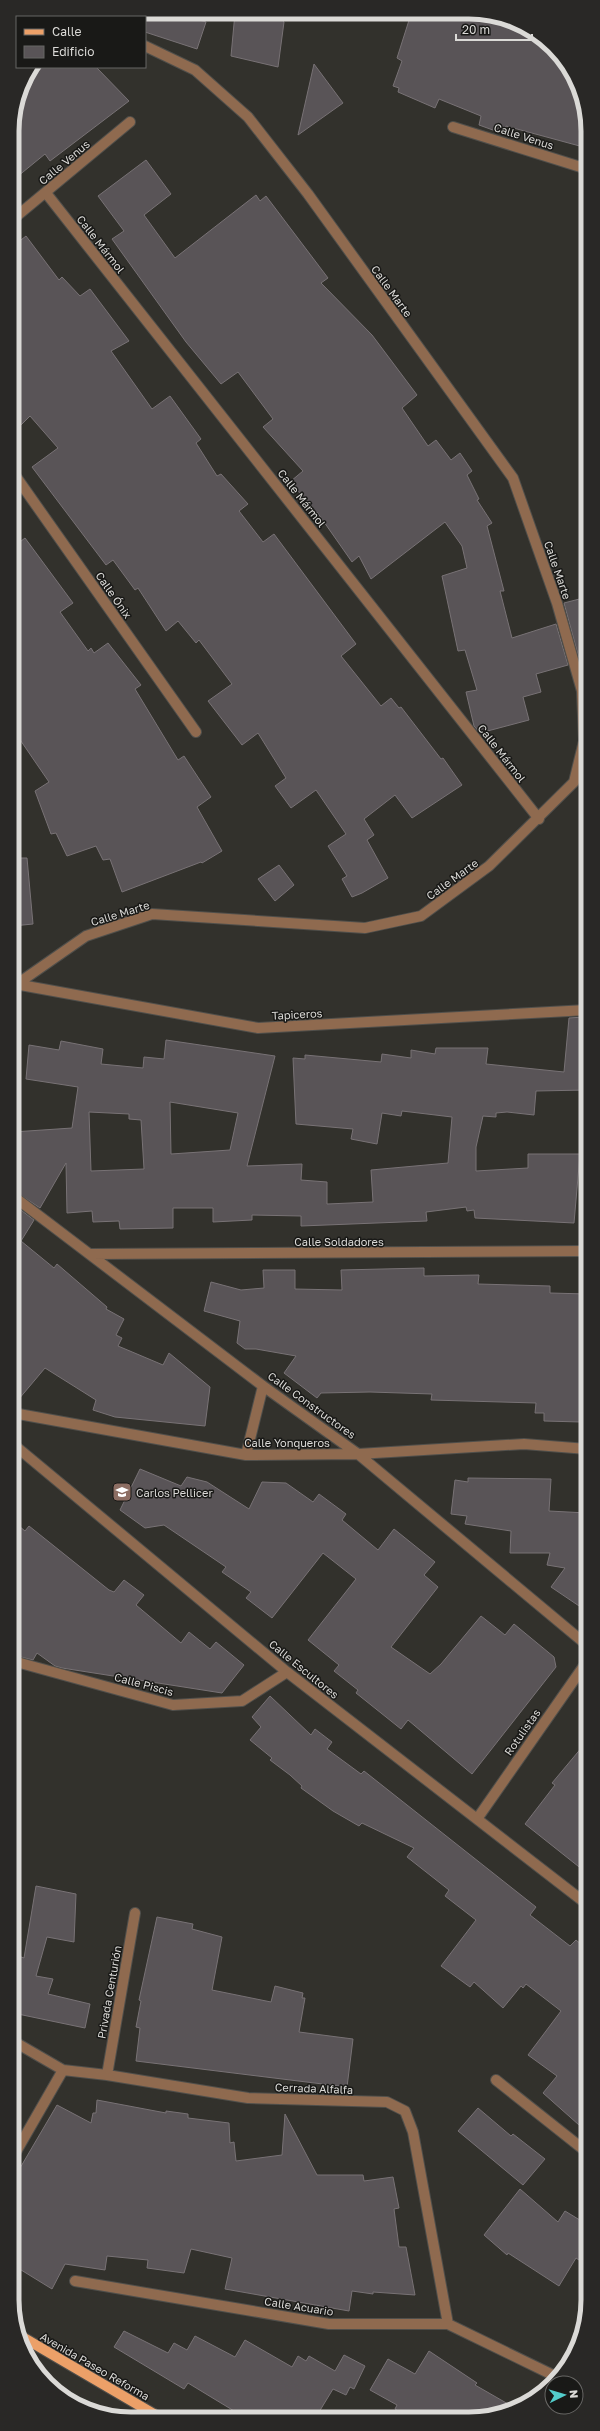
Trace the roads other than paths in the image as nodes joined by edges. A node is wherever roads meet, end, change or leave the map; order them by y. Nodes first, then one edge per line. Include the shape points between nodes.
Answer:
1 (146, 46) edge
2 (130, 122) dead end
3 (453, 127) dead end
4 (581, 167) edge
5 (46, 193) junction
6 (19, 214) edge
7 (19, 481) edge
8 (581, 687) edge
9 (196, 732) dead end
10 (581, 753) edge
11 (539, 819) junction
12 (19, 981) edge
13 (19, 985) edge
14 (581, 1010) edge
15 (19, 1201) edge
16 (581, 1251) edge
17 (90, 1254) junction
18 (263, 1386) junction
19 (19, 1414) edge
20 (19, 1449) edge
21 (581, 1449) edge
22 (358, 1454) junction
23 (246, 1455) junction
24 (581, 1640) edge
25 (19, 1664) edge
26 (581, 1670) edge
27 (287, 1672) junction
28 (477, 1819) junction
29 (581, 1900) edge
30 (135, 1913) dead end
31 (19, 2044) edge
32 (63, 2070) junction
33 (107, 2075) junction
34 (496, 2080) dead end
35 (19, 2147) edge
36 (581, 2147) edge
37 (75, 2281) dead end
38 (448, 2324) junction
39 (27, 2340) edge
40 (552, 2375) edge
41 (149, 2412) edge

1 - 8 street, Calle Marte via 196,70 248,117 308,194 513,478 557,603
2 - 5 street, Calle Venus
3 - 4 street, Calle Venus
5 - 6 street, Calle Venus
5 - 11 street, Calle Mármol
7 - 9 street, Calle Ónix
10 - 11 street, Calle Marte via 574,782
11 - 12 street, Calle Marte via 489,866 421,916 365,928 152,914 86,936
13 - 14 street, Tapiceros via 258,1028
15 - 17 street, Calle Constructores
16 - 17 street, Calle Soldadores
17 - 18 street, Calle Constructores
18 - 22 street, Calle Constructores
18 - 23 street
19 - 23 street, Calle Yonqueros
20 - 27 street, Calle Escultores
21 - 22 street, Calle Yonqueros via 524,1444
22 - 23 street, Calle Yonqueros
22 - 24 street, Calle Constructores
25 - 27 street, Calle Piscis via 174,1705 242,1701
26 - 28 street, Rotulistas
27 - 28 street, Calle Escultores
28 - 29 street, Calle Escultores
30 - 33 street, Privada Centurión
31 - 32 street, Cerrada Alfalfa
32 - 33 street, Cerrada Alfalfa
32 - 35 street
33 - 38 street, Cerrada Alfalfa via 248,2098 387,2102 405,2110 413,2132
34 - 36 street
37 - 38 street, Calle Acuario via 329,2324
38 - 40 street, Calle Acuario
39 - 41 main road, Avenida Paseo Reforma

